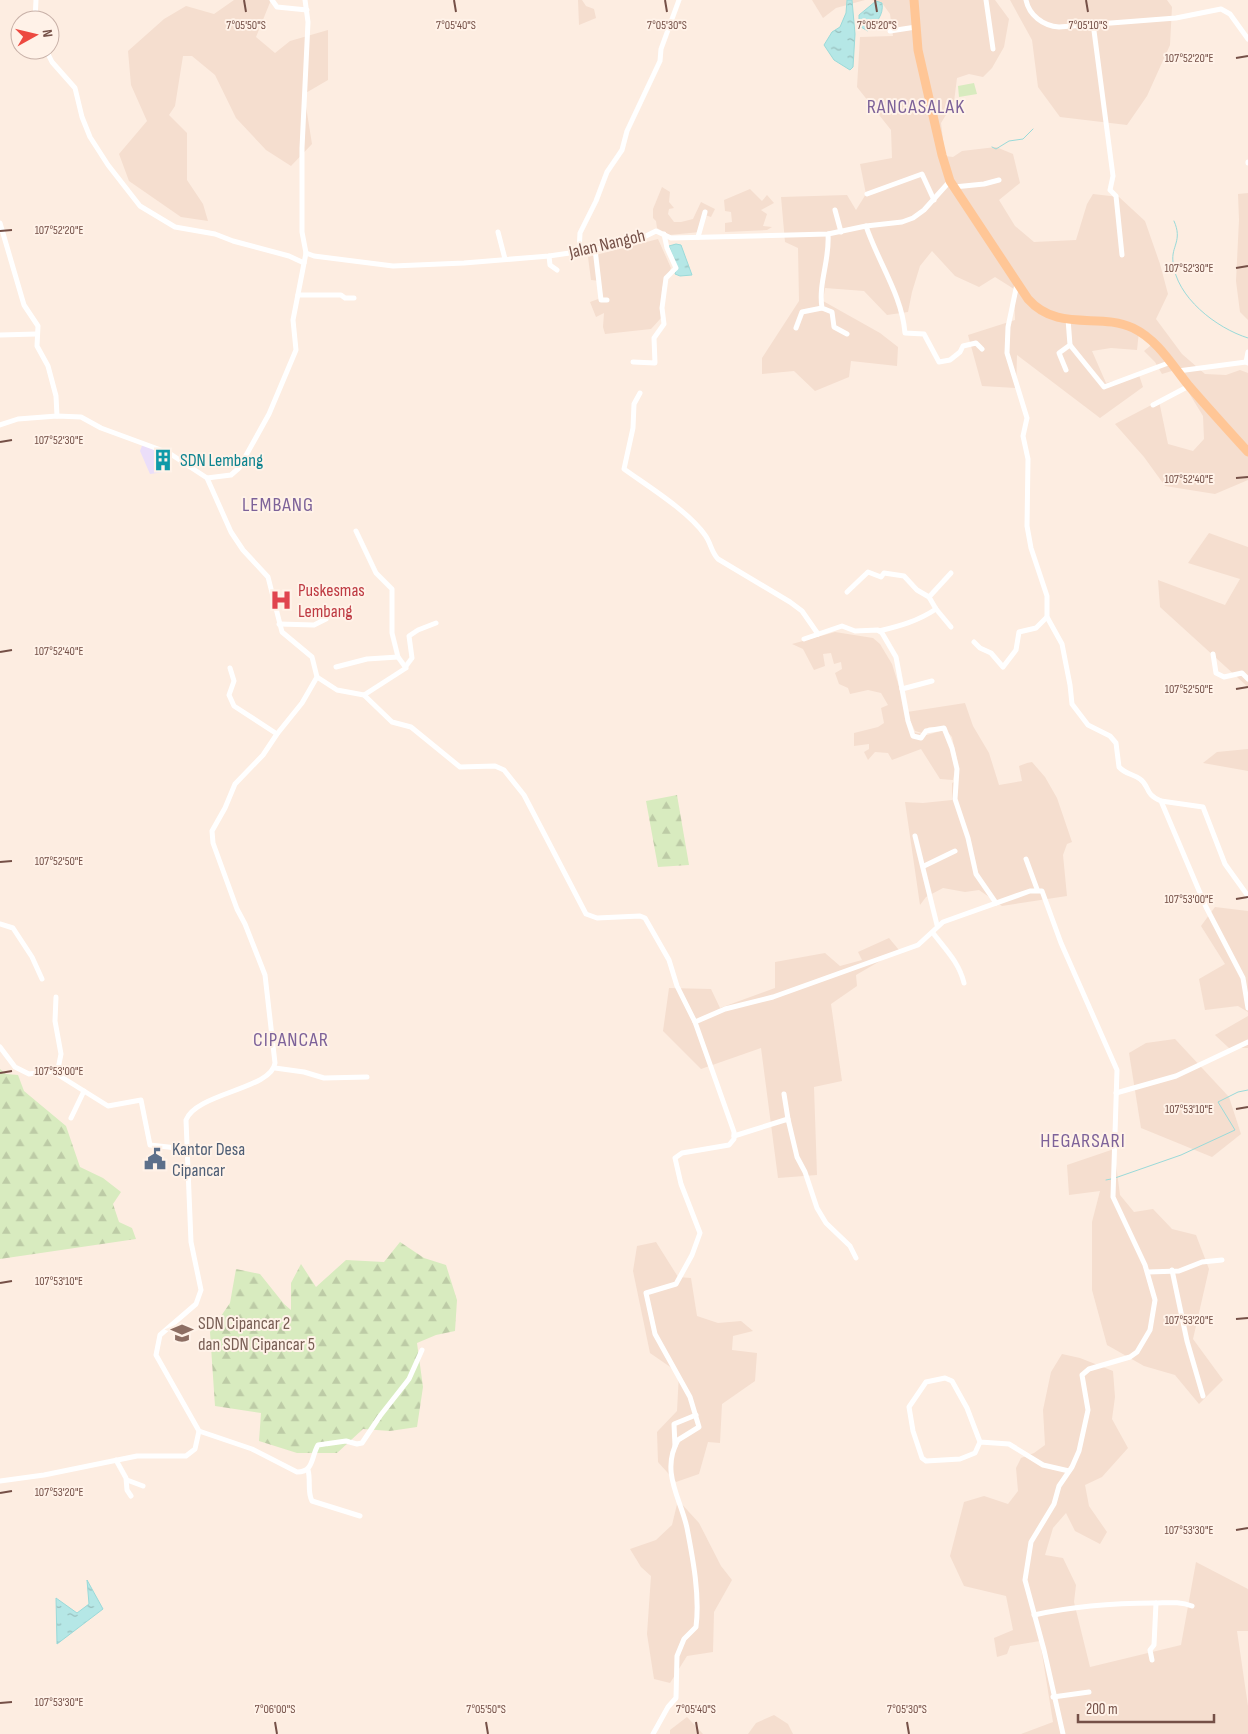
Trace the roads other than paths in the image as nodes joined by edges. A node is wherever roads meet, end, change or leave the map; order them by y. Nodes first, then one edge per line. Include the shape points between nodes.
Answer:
1 (272, 0) edge
2 (305, 0) edge
3 (678, 0) edge
4 (914, 0) edge
5 (1026, 0) edge
6 (986, 1) edge
7 (307, 10) junction
8 (1094, 23) junction
9 (916, 26) junction
10 (890, 31) dead end
11 (1248, 39) edge
12 (993, 49) dead end
13 (51, 60) edge
14 (999, 180) dead end
15 (952, 184) junction
16 (867, 194) dead end
17 (934, 200) junction
18 (834, 210) dead end
19 (706, 212) dead end
20 (0, 223) edge
21 (866, 226) junction
22 (498, 232) dead end
23 (840, 232) junction
24 (664, 234) junction
25 (828, 234) junction
26 (698, 237) junction
27 (595, 250) junction
28 (579, 252) junction
29 (306, 253) junction
30 (1122, 255) dead end
31 (549, 256) junction
32 (505, 259) junction
33 (304, 263) junction
34 (557, 270) dead end
35 (1017, 284) junction
36 (298, 295) junction
37 (354, 298) dead end
38 (608, 300) dead end
39 (822, 308) junction
40 (1068, 319) junction
41 (796, 328) dead end
42 (37, 334) junction
43 (847, 334) dead end
44 (0, 335) edge
45 (1070, 345) junction
46 (982, 349) dead end
47 (1248, 352) edge
48 (633, 362) dead end
49 (1171, 362) junction
50 (1247, 363) edge
51 (1066, 370) dead end
52 (1178, 372) junction
53 (1190, 386) junction
54 (640, 393) dead end
55 (1153, 405) dead end
56 (57, 416) junction
57 (0, 425) edge
58 (1248, 452) edge
59 (207, 478) junction
60 (356, 531) dead end
61 (951, 573) dead end
62 (847, 592) dead end
63 (929, 597) junction
64 (936, 609) junction
65 (1047, 617) junction
66 (326, 619) dead end
67 (279, 624) junction
68 (436, 624) dead end
69 (951, 627) dead end
70 (879, 631) junction
71 (818, 634) junction
72 (804, 639) dead end
73 (974, 642) dead end
74 (1213, 654) dead end
75 (398, 657) junction
76 (406, 666) junction
77 (336, 667) dead end
78 (230, 668) dead end
79 (317, 677) junction
80 (1248, 679) edge
81 (932, 681) dead end
82 (902, 690) junction
83 (364, 695) junction
84 (276, 734) junction
85 (1161, 801) junction
86 (915, 836) dead end
87 (955, 851) dead end
88 (1026, 859) dead end
89 (924, 866) junction
90 (1036, 890) junction
91 (1248, 896) edge
92 (996, 902) junction
93 (0, 924) edge
94 (937, 925) junction
95 (933, 933) junction
96 (42, 978) dead end
97 (964, 983) dead end
98 (56, 997) dead end
99 (1248, 1009) edge
100 (695, 1022) junction
101 (1248, 1042) edge
102 (0, 1047) edge
103 (275, 1068) junction
104 (57, 1074) junction
105 (367, 1077) dead end
106 (84, 1091) junction
107 (1116, 1093) junction
108 (784, 1094) dead end
109 (71, 1118) dead end
110 (788, 1119) junction
111 (734, 1136) junction
112 (186, 1149) junction
113 (856, 1258) dead end
114 (1222, 1260) dead end
115 (1172, 1270) junction
116 (1148, 1272) junction
117 (422, 1350) dead end
118 (1203, 1396) dead end
119 (696, 1415) junction
120 (199, 1431) junction
121 (980, 1442) junction
122 (675, 1446) junction
123 (116, 1460) junction
124 (308, 1470) junction
125 (1069, 1471) junction
126 (127, 1480) junction
127 (0, 1481) edge
128 (143, 1486) dead end
129 (132, 1496) dead end
130 (360, 1516) dead end
131 (1156, 1603) junction
132 (1192, 1606) dead end
133 (1034, 1615) junction
134 (1152, 1660) dead end
135 (1089, 1692) dead end
136 (1053, 1697) junction
137 (653, 1734) edge
138 (1063, 1734) edge

1 - 7 street via 281,9
2 - 7 street
3 - 28 street via 660,50 660,61 627,131 622,150 607,172 580,233
4 - 9 main road
5 - 8 street via 1031,13 1052,27
6 - 12 street
7 - 29 street via 301,184
8 - 11 street via 1176,18 1221,10 1230,14
8 - 30 street via 1113,176 1110,190 1116,196
9 - 10 street
9 - 15 main road via 918,50 943,159
13 - 33 street via 75,88 90,137 140,206 175,227 215,234
14 - 15 street via 984,184
15 - 17 street, Jalan Nangoh
15 - 35 main road
16 - 17 street via 922,174
17 - 21 street, Jalan Nangoh via 909,220
18 - 23 street
19 - 26 street
20 - 42 street via 13,274 26,310 38,326
21 - 23 street, Jalan Nangoh
21 - 46 street via 874,251 891,282 905,334 924,334 941,363 950,360 965,345 976,343
22 - 32 street
23 - 25 street, Jalan Nangoh
24 - 26 street, Jalan Nangoh via 671,238
24 - 27 street, Jalan Nangoh via 656,231 638,240
24 - 48 street via 676,268 666,278 662,308 664,324 653,340 655,363
25 - 26 street, Jalan Nangoh
25 - 39 street via 828,258 820,296
27 - 28 street, Jalan Nangoh
27 - 38 street via 602,300
28 - 31 street, Jalan Nangoh
29 - 32 street, Jalan Nangoh via 393,266
29 - 33 street
31 - 32 street, Jalan Nangoh
31 - 34 street via 550,265
33 - 36 street
35 - 40 main road via 1038,309
35 - 65 street via 1008,327 1007,353 1027,418 1023,436 1028,460 1027,526 1047,596
36 - 37 street
36 - 59 street via 293,320 296,350 270,414 239,468 231,475
39 - 41 street via 802,312
39 - 43 street via 832,312 834,327
40 - 45 street
40 - 49 main road via 1134,328
42 - 44 street
42 - 56 street via 36,346 48,366 56,396
45 - 49 street via 1104,387
45 - 51 street via 1058,353
47 - 50 street
49 - 52 main road
50 - 52 street
52 - 53 main road
53 - 55 street
53 - 58 main road
54 - 71 street via 634,404 633,428 624,469 690,518 706,536 711,552 718,559 796,607
56 - 57 street via 18,419
56 - 59 street via 80,417 101,428 155,446
59 - 67 street via 230,532 268,577
60 - 75 street via 376,573 392,589 392,633
61 - 63 street
62 - 63 street via 868,572 881,577 884,573 904,576
63 - 64 street
64 - 69 street
64 - 70 street via 905,624
65 - 73 street via 1036,628 1019,632 1016,650 1003,668 991,653
65 - 85 street via 1062,644 1074,710 1094,730 1110,736 1118,749 1116,762 1119,767 1141,780 1151,797
66 - 67 street via 314,625
67 - 79 street via 284,634 312,657
68 - 76 street via 409,636 412,658
70 - 71 street via 855,631 842,626
70 - 82 street via 896,657
71 - 72 street
74 - 80 street via 1216,673 1224,677 1242,673
75 - 76 street
75 - 77 street via 367,659
76 - 83 street via 405,670
78 - 84 street via 234,681 229,694 234,706
79 - 83 street via 337,690
79 - 84 street
81 - 82 street
82 - 92 street via 913,736 922,738 926,731 944,728 948,735 957,769 955,799 976,874
83 - 100 street via 392,722 411,727 460,767 495,766 504,770 524,795 586,914 597,918 645,918 669,960 677,986
84 - 103 street via 258,761 235,784 212,831 213,843 237,909 265,975
85 - 91 street via 1203,807 1226,864
85 - 99 street via 1206,907 1243,978
86 - 89 street
87 - 89 street
88 - 90 street
89 - 94 street
90 - 92 street
90 - 107 street via 1042,891 1047,901 1061,943 1115,1062
92 - 94 street
93 - 96 street via 13,928
94 - 95 street
95 - 97 street via 962,972
95 - 100 street via 918,945
98 - 104 street via 55,1021 61,1054
100 - 111 street
101 - 107 street via 1176,1076
102 - 104 street via 8,1061 25,1073 46,1070
103 - 105 street via 324,1078
103 - 112 street via 259,1080 193,1108 186,1120
104 - 106 street
106 - 109 street
106 - 112 street via 111,1107 141,1100 150,1145
107 - 116 street via 1113,1197
108 - 110 street
110 - 111 street
110 - 113 street via 797,1157 817,1208 826,1223 850,1246
111 - 119 street via 729,1145 682,1153 675,1158 700,1237 676,1284 646,1293 655,1334 690,1397
112 - 120 street via 191,1242 201,1290 196,1304 160,1335 156,1354
114 - 115 street
115 - 116 street
115 - 118 street
116 - 125 street via 1155,1300 1150,1330 1137,1352 1082,1375 1088,1410 1079,1451
117 - 124 street via 409,1379 362,1443 346,1441 318,1445
119 - 122 street via 699,1428 681,1437
119 - 122 street via 674,1424
120 - 123 street via 195,1449 186,1456 137,1456
120 - 124 street via 252,1449 297,1472
121 - 121 street via 952,1381 946,1378 926,1382 909,1407 922,1458 926,1461 965,1458 975,1452
121 - 125 street via 1009,1444 1043,1465
122 - 137 street via 673,1490 687,1526 697,1618 695,1630 684,1639 677,1656 675,1700
123 - 126 street
123 - 127 street
124 - 130 street via 312,1502
125 - 133 street via 1031,1542 1026,1564 1026,1592
126 - 128 street
126 - 129 street via 127,1490
131 - 132 street via 1178,1602
131 - 133 street via 1096,1605
131 - 134 street via 1154,1646 1150,1651
133 - 136 street
135 - 136 street
136 - 138 street

